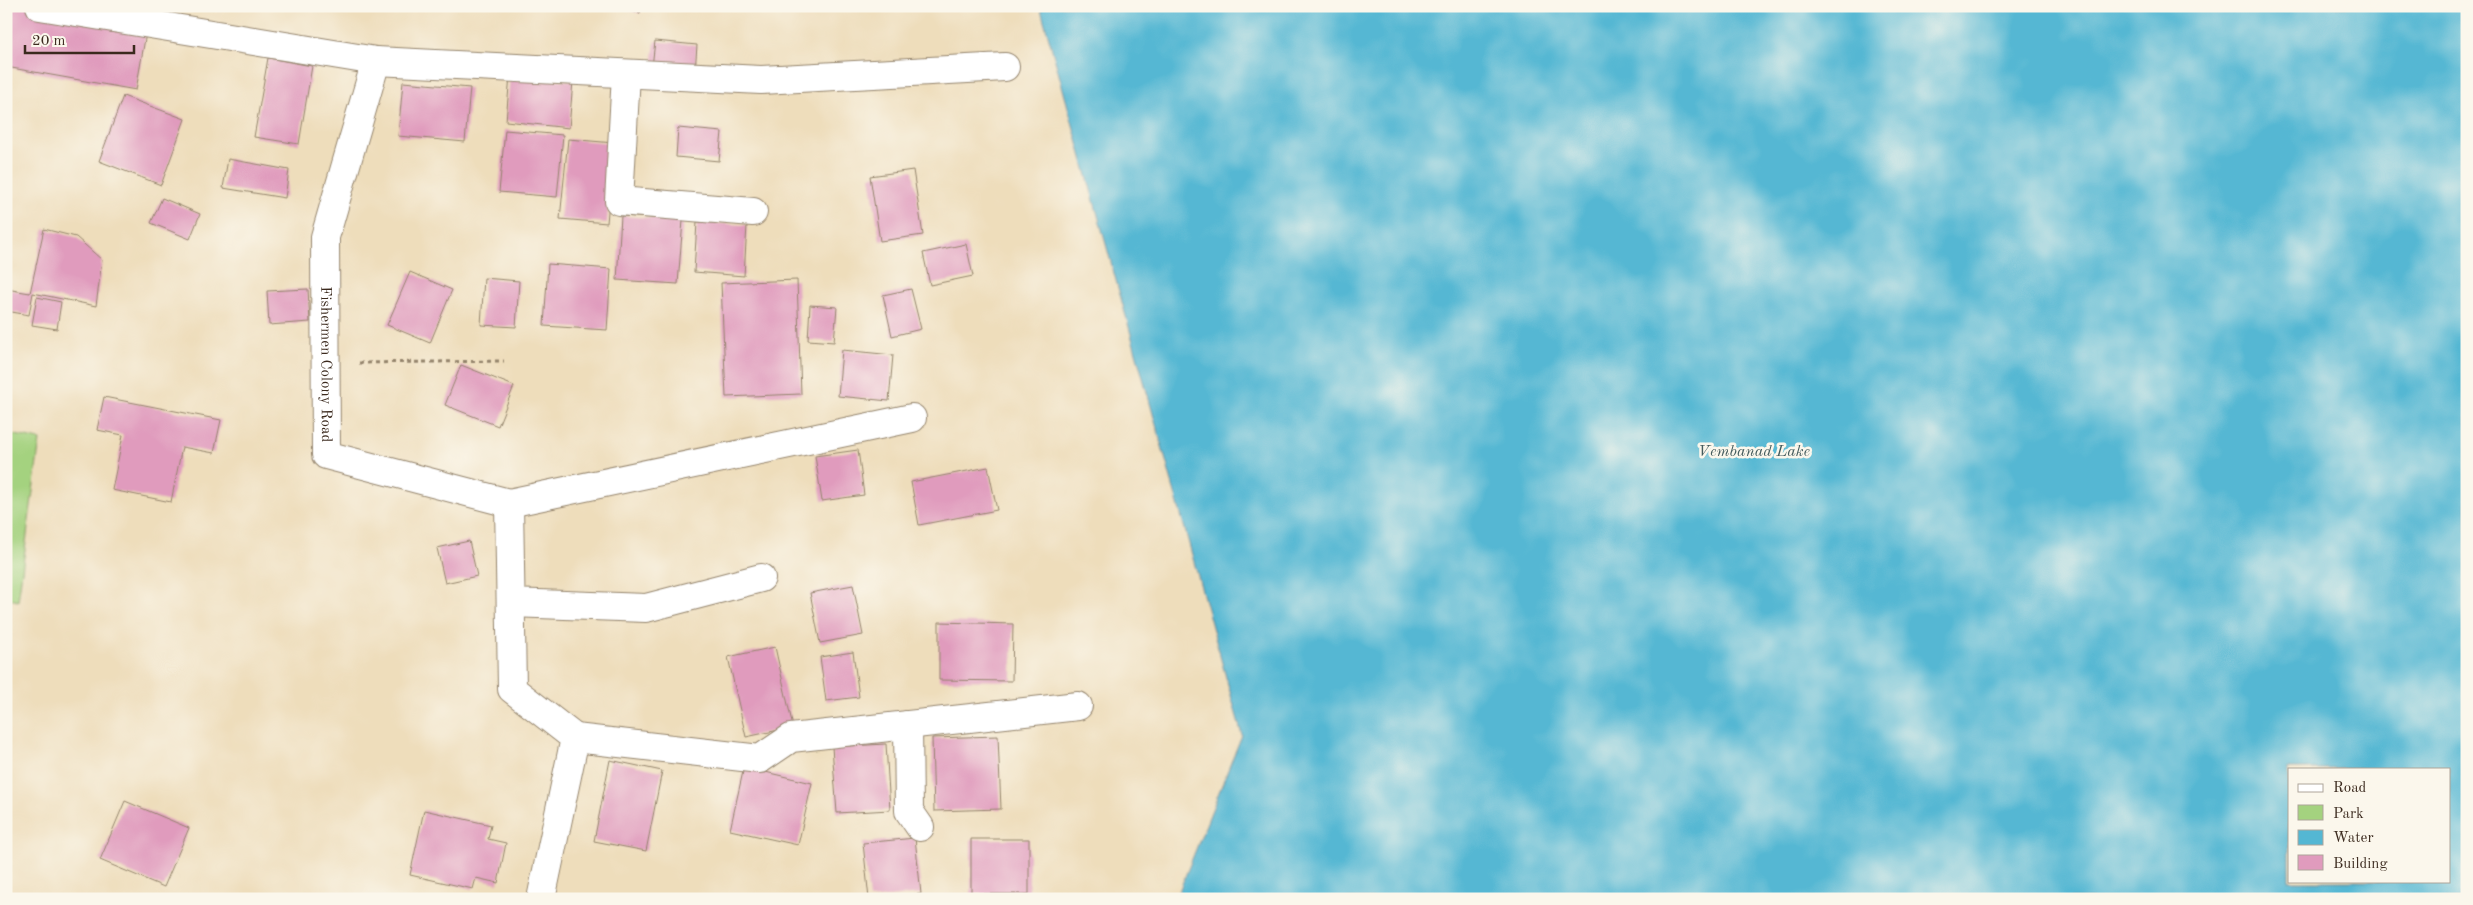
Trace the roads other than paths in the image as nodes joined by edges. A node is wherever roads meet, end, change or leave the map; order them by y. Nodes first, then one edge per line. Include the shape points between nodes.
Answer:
1 (40, 6) edge
2 (376, 61) junction
3 (1006, 67) dead end
4 (626, 74) junction
5 (753, 212) dead end
6 (912, 418) dead end
7 (509, 503) junction
8 (761, 578) dead end
9 (511, 603) junction
10 (1078, 706) dead end
11 (908, 725) junction
12 (575, 738) junction
13 (920, 827) dead end
14 (540, 899) edge

1 - 2 street
2 - 4 street
2 - 7 street, Fishermen Colony Road via 324,237 326,455
3 - 4 street via 761,80
4 - 5 street via 619,201
6 - 7 street
7 - 9 street
8 - 9 street via 646,608
9 - 12 street via 512,689
10 - 11 street
11 - 12 street via 791,738 760,759
11 - 13 street via 909,811
12 - 14 street

